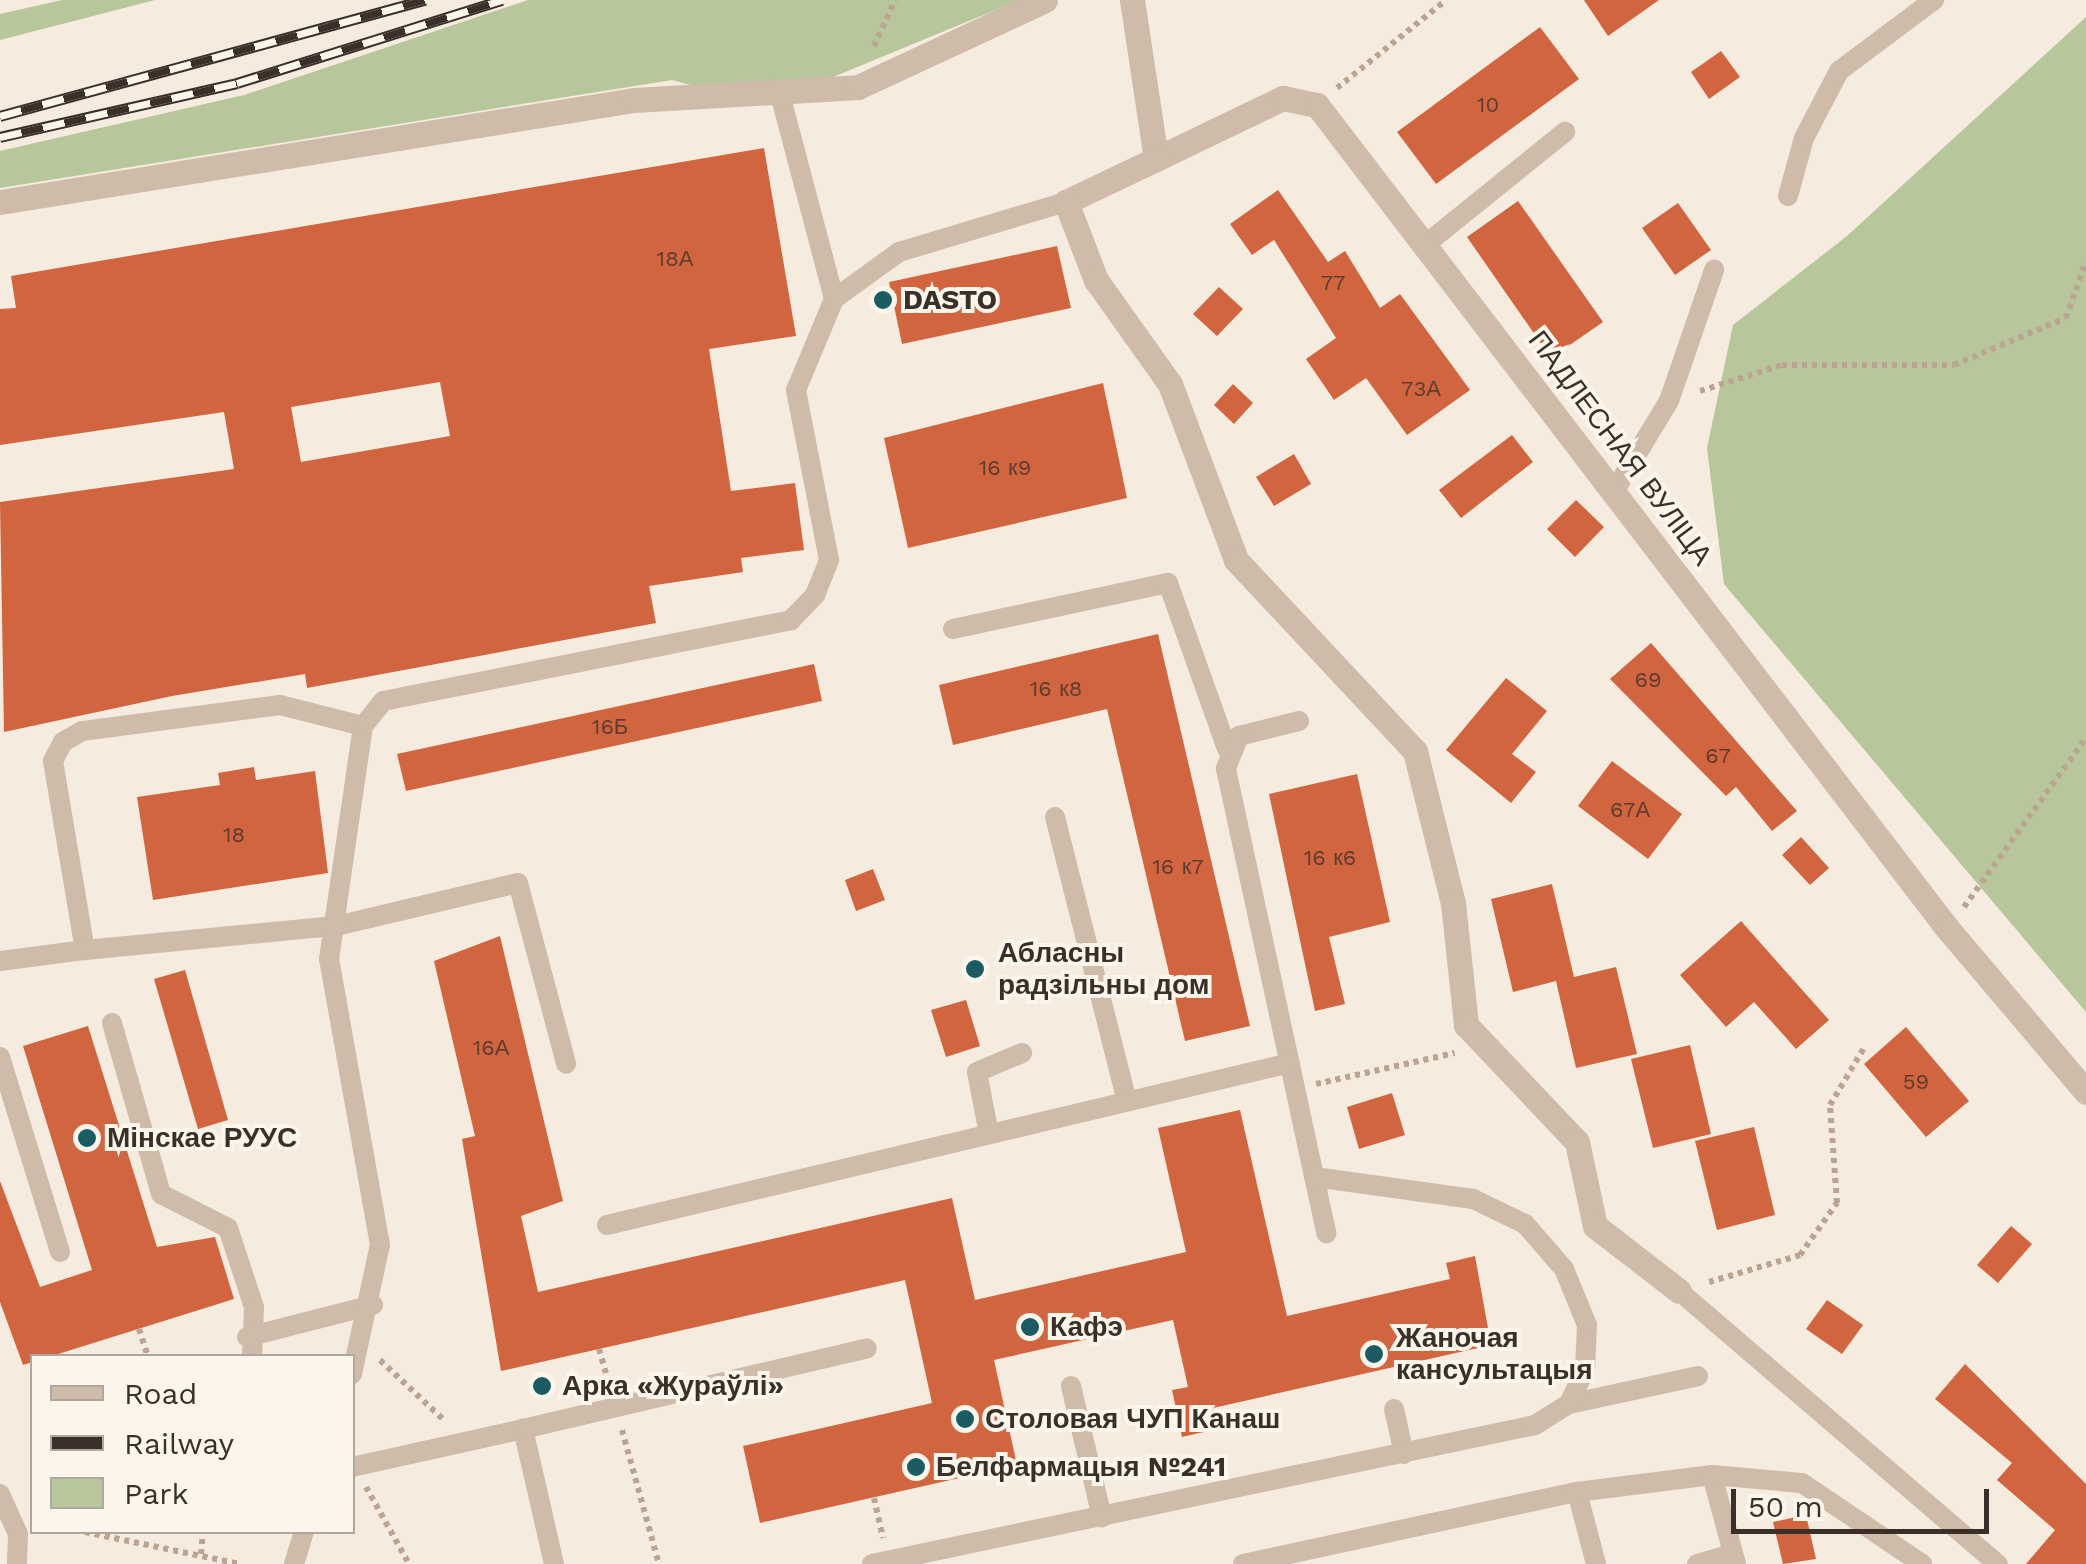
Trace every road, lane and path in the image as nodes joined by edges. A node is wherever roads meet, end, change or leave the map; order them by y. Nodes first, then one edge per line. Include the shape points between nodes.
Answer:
1 (894, 0) edge
2 (1045, 0) edge
3 (1132, 0) edge
4 (1446, 0) edge
5 (1934, 0) edge
6 (871, 53) dead end
7 (781, 98) junction
8 (1317, 105) junction
9 (1565, 132) dead end
10 (1156, 160) junction
11 (1788, 196) dead end
12 (0, 202) edge
13 (1066, 202) junction
14 (1426, 244) junction
15 (2086, 261) edge
16 (1714, 270) dead end
17 (834, 300) junction
18 (1669, 401) junction
19 (1615, 490) junction
20 (953, 629) dead end
21 (1300, 721) dead end
22 (363, 726) junction
23 (2086, 738) edge
24 (1227, 749) junction
25 (1055, 816) dead end
26 (336, 926) junction
27 (1947, 928) junction
28 (85, 950) junction
29 (0, 960) edge
30 (112, 1023) dead end
31 (1489, 1046) junction
32 (1864, 1048) dead end
33 (1022, 1054) dead end
34 (0, 1057) edge
35 (1290, 1063) junction
36 (566, 1064) dead end
37 (1296, 1089) junction
38 (2086, 1092) edge
39 (1127, 1101) junction
40 (990, 1134) junction
41 (1315, 1177) junction
42 (607, 1225) dead end
43 (1326, 1233) dead end
44 (60, 1252) dead end
45 (1679, 1291) junction
46 (373, 1305) junction
47 (139, 1328) dead end
48 (362, 1343) junction
49 (250, 1347) edge
50 (866, 1348) dead end
51 (599, 1349) dead end
52 (147, 1354) edge
53 (355, 1365) edge
54 (1698, 1376) dead end
55 (1071, 1386) dead end
56 (1570, 1404) junction
57 (616, 1407) junction
58 (1394, 1409) dead end
59 (523, 1429) junction
60 (467, 1442) junction
61 (1404, 1454) junction
62 (355, 1467) edge
63 (355, 1470) edge
64 (1712, 1475) junction
65 (1577, 1492) junction
66 (0, 1494) edge
67 (874, 1498) dead end
68 (1102, 1516) junction
69 (96, 1534) edge
70 (204, 1534) edge
71 (303, 1534) edge
72 (201, 1554) junction
73 (1734, 1559) edge
74 (880, 1562) edge
75 (17, 1564) edge
76 (240, 1564) edge
77 (294, 1564) edge
78 (410, 1564) edge
79 (554, 1564) edge
80 (659, 1564) edge
81 (1244, 1564) edge
82 (1596, 1564) edge
83 (1697, 1564) edge
84 (1922, 1564) edge
85 (1998, 1564) edge

1 - 6 path
2 - 7 street via 858,87
3 - 10 street
4 - 8 path
5 - 11 lane via 1840,71 1804,138
7 - 12 street via 634,100
7 - 17 lane
8 - 10 street via 1284,98
8 - 14 street, ПАДЛЕСНАЯ ВУЛІЦА
9 - 14 lane
10 - 13 street
13 - 17 lane via 899,252
13 - 31 street via 1096,280 1170,384 1236,560 1415,752 1453,903 1466,1025
14 - 19 street, ПАДЛЕСНАЯ ВУЛІЦА
15 - 18 path via 2066,318 1954,365 1782,365
16 - 18 lane
17 - 22 lane via 796,390 829,560 815,596 790,620 383,701
18 - 19 lane
19 - 27 street, ПАДЛЕСНАЯ ВУЛІЦА
20 - 24 lane via 1168,582
21 - 24 lane via 1239,736
22 - 26 lane via 346,801 348,880
22 - 28 lane via 280,705 82,732 63,742 54,761
23 - 27 path
24 - 35 lane
25 - 39 lane
26 - 28 lane
26 - 36 lane via 518,884
26 - 46 lane via 333,997 375,1188
27 - 38 street, ПАДЛЕСНАЯ ВУЛІЦА
28 - 29 lane
30 - 49 lane via 161,1194 228,1228 254,1307
31 - 37 path
31 - 45 street via 1577,1142 1595,1226
32 - 45 path via 1830,1105 1836,1203 1800,1255
33 - 40 lane via 978,1072
34 - 44 lane
35 - 37 lane
35 - 39 lane
37 - 41 lane
39 - 40 lane
40 - 42 lane
41 - 43 lane
41 - 56 lane via 1474,1199 1525,1224 1564,1269 1587,1325 1584,1369
45 - 85 lane
46 - 48 lane
46 - 49 lane
47 - 52 path
48 - 53 lane
48 - 60 path
50 - 57 lane
51 - 57 path
54 - 56 lane
55 - 68 lane
56 - 61 lane via 1535,1425
57 - 59 lane
57 - 80 path
58 - 61 lane
59 - 60 lane
59 - 79 lane
60 - 62 lane
61 - 68 lane
63 - 78 path
64 - 65 lane
64 - 73 lane
64 - 84 lane via 1802,1484
65 - 81 lane
65 - 82 lane
66 - 75 lane via 18,1534
67 - 74 path
68 - 74 lane
69 - 72 path
70 - 72 path
71 - 77 lane
72 - 76 path
73 - 83 lane

